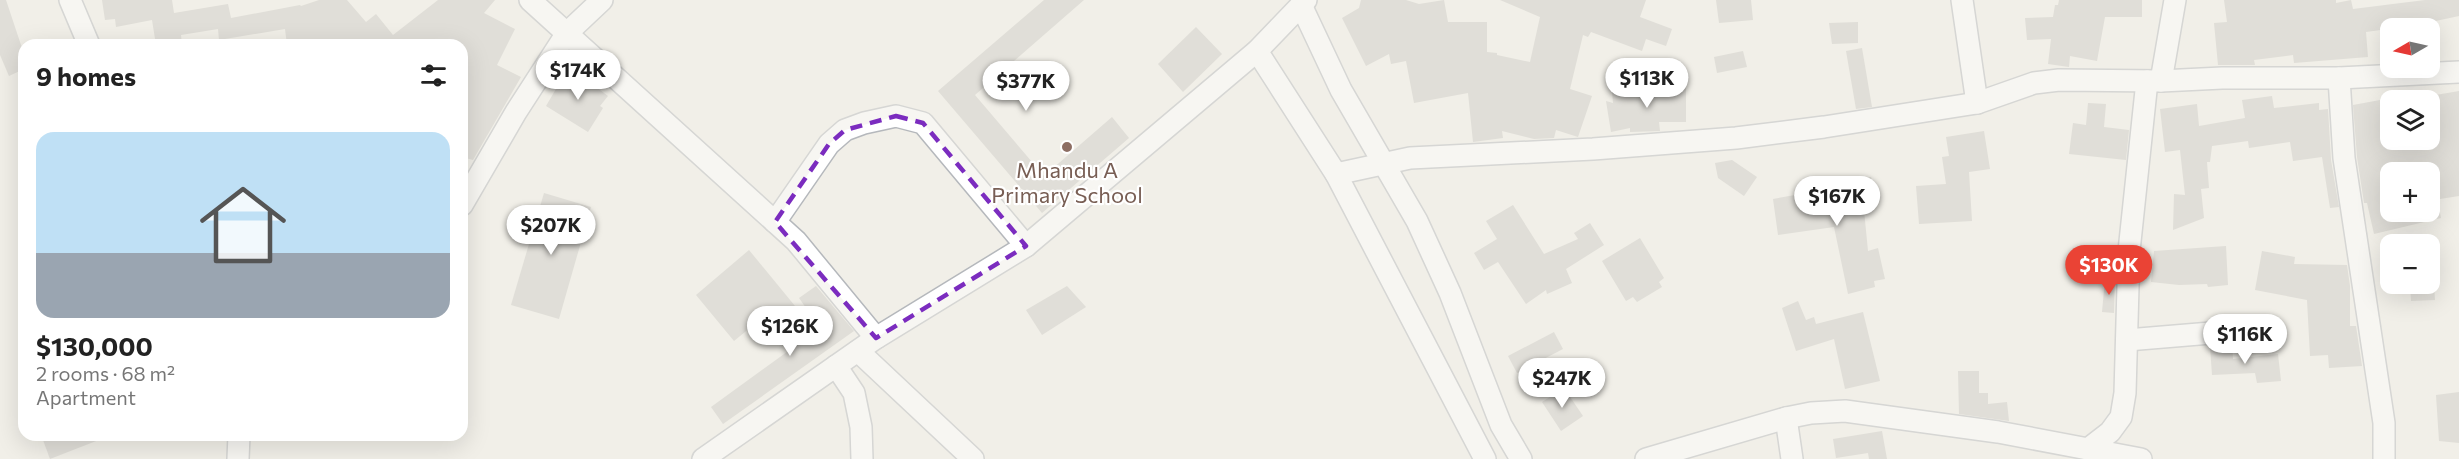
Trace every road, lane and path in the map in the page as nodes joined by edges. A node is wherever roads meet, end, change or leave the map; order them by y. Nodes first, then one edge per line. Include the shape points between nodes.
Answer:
1 (70, 0) edge
2 (530, 0) edge
3 (602, 0) edge
4 (1962, 0) edge
5 (2175, 0) edge
6 (1304, 2) edge
7 (567, 33) junction
8 (86, 39) edge
9 (1257, 51) junction
10 (2459, 72) edge
11 (2339, 78) junction
12 (2154, 81) junction
13 (1977, 103) junction
14 (1384, 164) junction
15 (1336, 174) junction
16 (468, 195) edge
17 (775, 222) junction
18 (1026, 246) junction
19 (2247, 330) dead end
20 (876, 338) junction
21 (2127, 340) junction
22 (858, 351) junction
23 (836, 366) junction
24 (1786, 418) junction
25 (239, 441) edge
26 (2088, 448) junction
27 (2063, 451) edge
28 (238, 459) edge
29 (703, 459) edge
30 (862, 459) edge
31 (974, 459) edge
32 (1485, 459) edge
33 (1521, 459) edge
34 (1646, 459) edge
35 (1792, 459) edge
36 (2141, 459) edge
37 (2384, 459) edge

1 - 8 street
2 - 7 street
3 - 7 street
4 - 13 street
5 - 12 street
6 - 9 street
6 - 14 street via 1341,90
7 - 16 street
7 - 17 street
9 - 15 street
9 - 18 street
10 - 11 street
11 - 12 street
11 - 37 street via 2344,158 2384,423
12 - 13 street via 2034,83
12 - 21 street via 2129,251
13 - 14 street via 1736,138 1410,158
14 - 15 street
14 - 33 street via 1450,293 1501,425
15 - 32 street
17 - 18 street via 829,144 845,130 896,116 923,123
17 - 20 street via 796,241
18 - 20 street
19 - 21 street
20 - 22 street
21 - 26 street via 2121,417 2110,432
22 - 23 street
22 - 31 street
23 - 29 street
23 - 30 street via 854,393
24 - 27 street via 1833,411 1874,414
24 - 34 street
24 - 35 street
25 - 28 street
26 - 27 street
26 - 36 street

